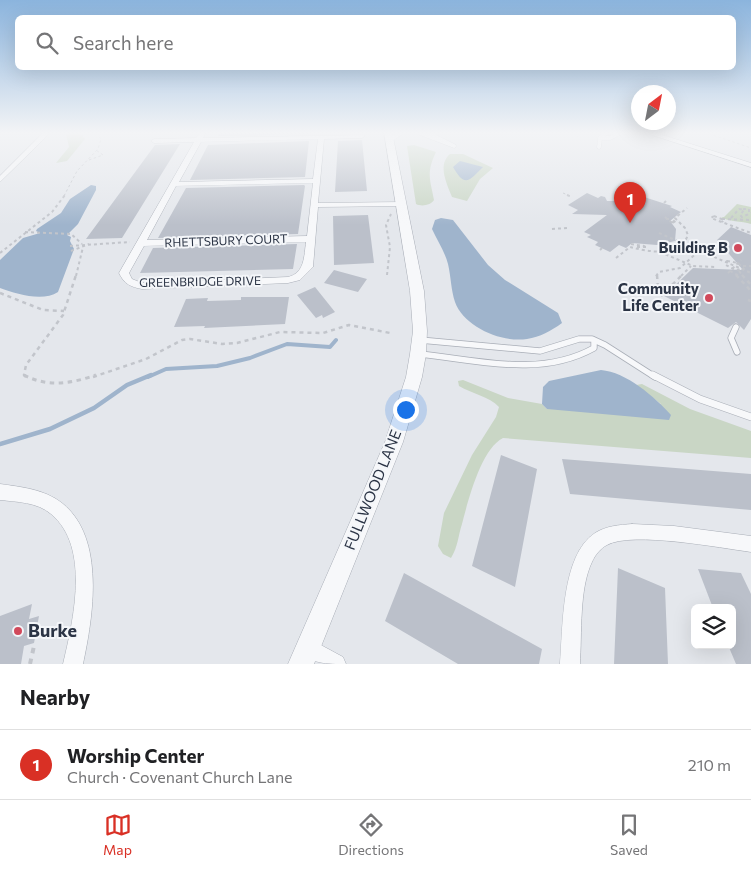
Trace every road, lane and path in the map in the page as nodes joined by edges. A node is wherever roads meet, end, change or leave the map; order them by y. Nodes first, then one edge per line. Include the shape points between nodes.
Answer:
1 (17, 163) edge
2 (84, 163) edge
3 (185, 163) edge
4 (319, 163) edge
5 (393, 163) edge
6 (0, 180) edge
7 (317, 181) junction
8 (173, 184) junction
9 (563, 193) dead end
10 (572, 197) dead end
11 (314, 205) junction
12 (394, 207) junction
13 (687, 208) dead end
14 (743, 209) junction
15 (750, 212) edge
16 (665, 218) dead end
17 (731, 218) junction
18 (673, 220) junction
19 (723, 220) junction
20 (751, 220) edge
21 (566, 228) dead end
22 (552, 229) dead end
23 (25, 232) junction
24 (659, 233) dead end
25 (751, 233) edge
26 (311, 239) junction
27 (136, 243) junction
28 (632, 244) dead end
29 (684, 244) junction
30 (83, 245) junction
31 (70, 246) dead end
32 (637, 246) junction
33 (72, 251) dead end
34 (659, 251) junction
35 (699, 251) junction
36 (0, 253) edge
37 (616, 258) dead end
38 (741, 260) dead end
39 (726, 262) junction
40 (686, 263) junction
41 (738, 263) junction
42 (691, 266) junction
43 (735, 266) junction
44 (743, 266) junction
45 (751, 266) edge
46 (715, 267) dead end
47 (744, 270) junction
48 (730, 271) junction
49 (739, 271) junction
50 (751, 273) edge
51 (387, 275) dead end
52 (751, 285) edge
53 (658, 289) dead end
54 (751, 290) edge
55 (0, 293) edge
56 (661, 296) dead end
57 (64, 310) junction
58 (736, 327) dead end
59 (390, 333) dead end
60 (594, 340) junction
61 (418, 347) junction
62 (737, 352) dead end
63 (751, 417) edge
64 (0, 492) edge
65 (751, 544) edge
66 (34, 646) dead end
67 (304, 656) edge
68 (30, 664) edge
69 (73, 664) edge
70 (336, 664) edge
71 (570, 664) edge

1 - 6 street
2 - 23 path via 73,176 62,200 46,218
3 - 8 street, GREENBRIDGE DRIVE
4 - 7 street, GREENBRIDGE DRIVE
5 - 12 street, FULLWOOD LANE
7 - 8 street
7 - 11 street, GREENBRIDGE DRIVE
8 - 27 street, GREENBRIDGE DRIVE
9 - 10 path
11 - 12 street
11 - 26 street, GREENBRIDGE DRIVE
12 - 51 path via 385,231 390,251
12 - 61 street, FULLWOOD LANE via 417,291
13 - 18 path
14 - 15 path
14 - 15 path via 742,217
14 - 17 path
16 - 18 path, bridge
17 - 19 path
17 - 20 path
18 - 29 path via 685,228 688,235
19 - 19 path via 711,218 716,216
19 - 25 path
21 - 22 path
23 - 30 path via 74,235
23 - 36 path
24 - 29 path
26 - 27 street, RHETTSBURY COURT
26 - 27 street, GREENBRIDGE DRIVE via 308,267 297,278 142,286 131,283 124,273
27 - 30 path
28 - 32 path, bridge via 646,248
29 - 34 path
29 - 35 path
30 - 31 path
30 - 33 path
30 - 57 path via 81,261
32 - 34 path
32 - 37 path via 630,247
34 - 40 path
35 - 39 path
35 - 40 path
38 - 41 path
39 - 41 path
39 - 43 path
39 - 48 path
40 - 42 path
40 - 53 path via 680,268 659,272 656,276
41 - 43 path
41 - 44 path
42 - 46 path
42 - 56 path
43 - 47 path
43 - 48 path
44 - 45 path
44 - 47 path
47 - 49 path
47 - 50 path
48 - 49 path
48 - 54 path
49 - 52 path
55 - 57 path via 43,310
57 - 59 path via 26,365 24,375 56,384 91,378 146,359 182,340 237,343 280,332 323,333 349,325
58 - 62 lane via 731,338
60 - 61 lane via 578,338 554,350 540,351
60 - 61 lane via 594,348 577,358 540,366
60 - 63 lane via 653,376
61 - 67 street, FULLWOOD LANE via 414,377 394,442
64 - 69 street via 28,495 53,504 79,536 85,564 84,607
65 - 71 street via 642,532 621,532 603,537 590,548 582,564
66 - 68 path
67 - 70 street

